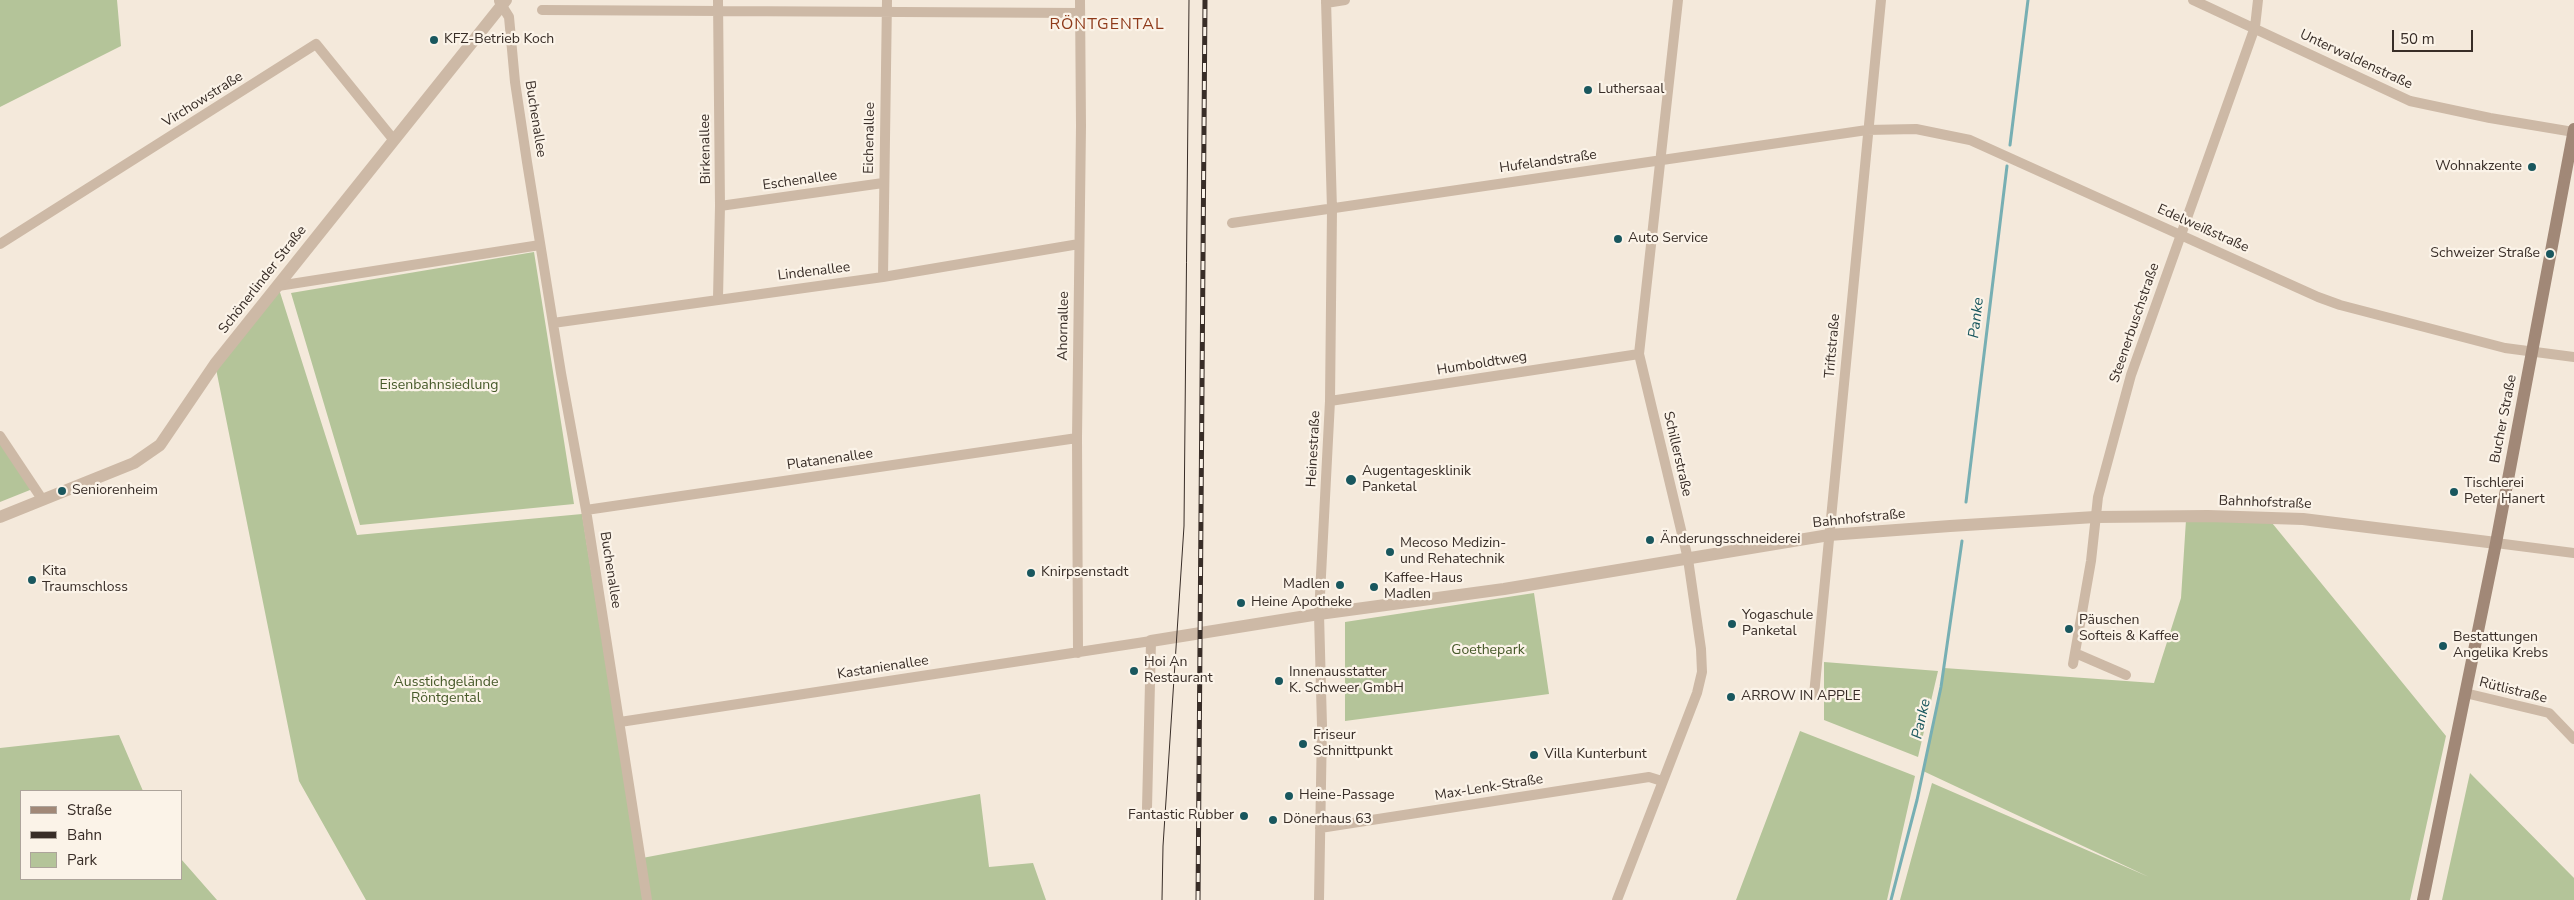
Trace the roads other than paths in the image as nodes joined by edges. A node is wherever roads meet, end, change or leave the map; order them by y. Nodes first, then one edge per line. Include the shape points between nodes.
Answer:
1 (886, 0) edge
2 (1080, 0) edge
3 (1344, 0) edge
4 (1678, 0) edge
5 (1881, 0) edge
6 (2192, 0) edge
7 (2258, 0) edge
8 (1326, 1) edge
9 (502, 2) edge
10 (718, 5) edge
11 (542, 10) dead end
12 (886, 12) junction
13 (1080, 13) junction
14 (2255, 27) junction
15 (1867, 130) junction
16 (2574, 131) edge
17 (393, 139) junction
18 (1662, 159) junction
19 (883, 183) junction
20 (720, 206) junction
21 (1332, 208) junction
22 (1232, 223) dead end
23 (2180, 234) junction
24 (0, 244) edge
25 (1079, 244) junction
26 (540, 245) junction
27 (883, 277) junction
28 (278, 286) junction
29 (718, 298) junction
30 (553, 323) junction
31 (2532, 353) junction
32 (1639, 354) junction
33 (2574, 357) edge
34 (1330, 401) junction
35 (0, 436) edge
36 (1077, 438) junction
37 (42, 499) junction
38 (586, 510) junction
39 (0, 517) edge
40 (2096, 517) junction
41 (1829, 536) junction
42 (2496, 543) junction
43 (2574, 553) edge
44 (1688, 559) junction
45 (1319, 614) junction
46 (1151, 641) junction
47 (1078, 653) junction
48 (2075, 653) junction
49 (2072, 664) dead end
50 (2126, 675) dead end
51 (2465, 693) junction
52 (1814, 696) dead end
53 (620, 722) junction
54 (2574, 739) edge
55 (1662, 781) junction
56 (1146, 808) dead end
57 (1320, 828) junction
58 (647, 900) edge
59 (1319, 900) edge
60 (1617, 900) edge
61 (2423, 900) edge

1 - 12 street, Eichenallee
2 - 13 street, Ahornallee
3 - 8 street
4 - 18 street, Schillerstraße
5 - 15 street, Triftstraße
6 - 14 street, Unterwaldenstraße
7 - 14 street, Steenerbuschstraße
8 - 21 street, Heinestraße
9 - 17 street, Schönerlinder Straße
9 - 26 street, Buchenallee via 509,17 515,82
10 - 11 street
10 - 12 street
10 - 20 street, Birkenallee
12 - 13 street
12 - 19 street, Eichenallee
13 - 25 street, Ahornallee
14 - 16 street, Unterwaldenstraße via 2410,100 2490,118
14 - 23 street, Steenerbuschstraße
15 - 18 street, Hufelandstraße
15 - 23 street, Edelweißstraße via 1916,129 1970,140
15 - 41 street, Triftstraße
16 - 31 main road, Bucher Straße
17 - 24 street, Virchowstraße via 316,44
17 - 28 street, Schönerlinder Straße
18 - 21 street, Hufelandstraße
18 - 32 street, Schillerstraße
19 - 20 street, Eschenallee
19 - 27 street, Eichenallee
20 - 29 street, Birkenallee
21 - 22 street, Hufelandstraße
21 - 34 street, Heinestraße
23 - 31 street, Edelweißstraße via 2340,305
23 - 40 street, Steenerbuschstraße via 2131,375 2098,498
25 - 27 street, Lindenallee
25 - 36 street, Ahornallee
26 - 28 street
26 - 30 street, Buchenallee
27 - 29 street, Lindenallee
28 - 37 street, Schönerlinder Straße via 215,364 160,445 134,463
29 - 30 street, Lindenallee
30 - 38 street, Buchenallee
31 - 33 street
31 - 42 main road, Bucher Straße
32 - 34 street, Humboldtweg
32 - 44 street, Schillerstraße
34 - 45 street, Heinestraße
35 - 37 street
36 - 38 street, Platanenallee
36 - 47 street, Ahornallee
37 - 39 street, Schönerlinder Straße
38 - 53 street, Buchenallee
40 - 41 street, Bahnhofstraße
40 - 42 street, Bahnhofstraße via 2303,518
40 - 48 street, Steenerbuschstraße via 2092,561
41 - 44 street, Bahnhofstraße
41 - 52 street, Triftstraße
42 - 43 street, Bahnhofstraße
42 - 51 main road, Bucher Straße
44 - 45 street, Bahnhofstraße
44 - 55 street, Schillerstraße via 1702,649 1702,672 1697,693
45 - 46 street, Bahnhofstraße
45 - 57 street, Heinestraße
46 - 47 street, Kastanienallee
46 - 56 street
47 - 53 street, Kastanienallee
48 - 49 street, Steenerbuschstraße
48 - 50 street
51 - 54 street, Rütlistraße via 2549,713
51 - 61 main road, Bucher Straße
53 - 58 street, Buchenallee
55 - 57 street, Max-Lenk-Straße via 1649,776
55 - 60 street, Schillerstraße
57 - 59 street, Heinestraße

